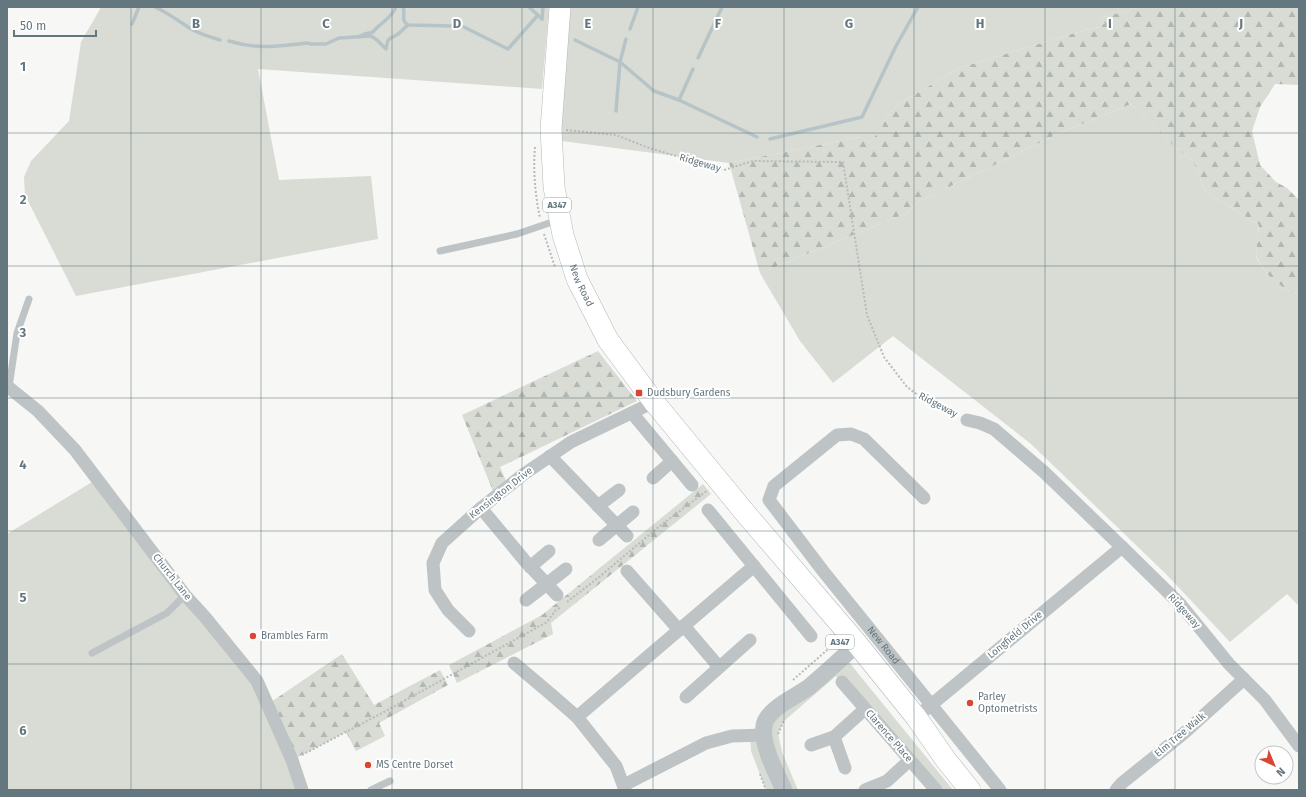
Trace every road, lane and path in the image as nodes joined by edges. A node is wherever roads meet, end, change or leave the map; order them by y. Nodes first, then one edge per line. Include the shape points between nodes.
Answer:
1 (560, 7) edge
2 (551, 129) junction
3 (560, 219) junction
4 (440, 251) dead end
5 (29, 299) dead end
6 (8, 386) edge
7 (654, 402) junction
8 (632, 413) junction
9 (967, 420) joint
10 (550, 456) junction
11 (672, 461) junction
12 (653, 478) dead end
13 (692, 485) dead end
14 (619, 490) dead end
15 (708, 490) dead end
16 (924, 498) dead end
17 (598, 506) junction
18 (481, 508) junction
19 (708, 510) dead end
20 (633, 512) dead end
21 (617, 525) junction
22 (627, 536) dead end
23 (599, 540) dead end
24 (1122, 547) junction
25 (549, 551) dead end
26 (754, 566) junction
27 (530, 567) junction
28 (566, 569) dead end
29 (627, 571) dead end
30 (547, 584) junction
31 (185, 595) junction
32 (557, 595) dead end
33 (526, 600) dead end
34 (681, 628) junction
35 (468, 631) dead end
36 (811, 636) dead end
37 (750, 640) dead end
38 (848, 645) junction
39 (92, 653) dead end
40 (514, 663) dead end
41 (720, 667) junction
42 (1244, 679) junction
43 (842, 682) dead end
44 (686, 697) dead end
45 (787, 709) junction
46 (866, 709) junction
47 (919, 715) junction
48 (577, 717) junction
49 (772, 737) junction
50 (834, 737) junction
51 (811, 745) dead end
52 (1299, 746) edge
53 (292, 760) junction
54 (910, 760) junction
55 (845, 768) dead end
56 (390, 781) dead end
57 (625, 787) edge
58 (302, 790) edge
59 (371, 790) edge
60 (784, 790) edge
61 (865, 790) edge
62 (936, 790) edge
63 (970, 790) edge
64 (1000, 790) edge
65 (1116, 790) edge

1 - 2 main road, New Road / A347
2 - 3 main road, New Road / A347 via 554,187
2 - 9 path, Ridgeway via 616,136 724,170 753,161 843,162 867,315 884,357 907,387 923,399
3 - 4 lane via 517,234
3 - 7 main road, New Road / A347 via 577,279 608,340
5 - 6 lane via 17,333
6 - 31 street, Church Lane via 38,411 75,450
7 - 8 street, Kensington Drive
7 - 38 main road, New Road / A347 via 746,514 800,591
8 - 10 street, Kensington Drive via 571,442
8 - 11 street
9 - 24 street, Ridgeway via 994,429 1044,472
10 - 17 street
10 - 18 street, Kensington Drive
11 - 12 street
11 - 13 street
14 - 17 street
15 - 53 path via 555,611 547,622
16 - 47 street, New Road via 864,439 851,434 837,435 774,486 769,500 823,571
17 - 21 street
18 - 27 street
18 - 35 street, Kensington Drive via 442,543 433,563 435,590 448,610
19 - 26 street
20 - 21 street
21 - 22 street
21 - 23 street
24 - 42 street, Ridgeway via 1181,605
24 - 47 street, Longfield Drive
25 - 27 street
26 - 34 street
26 - 36 street
27 - 30 street
28 - 30 street
29 - 34 street
30 - 32 street
30 - 33 street
31 - 39 lane via 167,613
31 - 53 street, Church Lane via 257,681
34 - 41 street
34 - 48 street
37 - 41 street
38 - 45 street
38 - 47 main road, New Road / A347
40 - 48 street
41 - 44 street
42 - 52 street, Ridgeway via 1265,700
42 - 65 street, Elm Tree Walk
43 - 46 street, Clarence Place
45 - 49 path via 778,734
45 - 49 street via 766,720 764,726
46 - 50 street
46 - 54 street, Clarence Place
47 - 63 main road, New Road / A347 via 946,760
47 - 64 street, New Road
48 - 57 street via 616,766
49 - 57 street via 732,736 706,743
49 - 60 street via 765,744
50 - 51 street
50 - 55 street
53 - 58 street, Church Lane
54 - 61 street via 887,780
54 - 62 street, Clarence Place
56 - 59 lane

